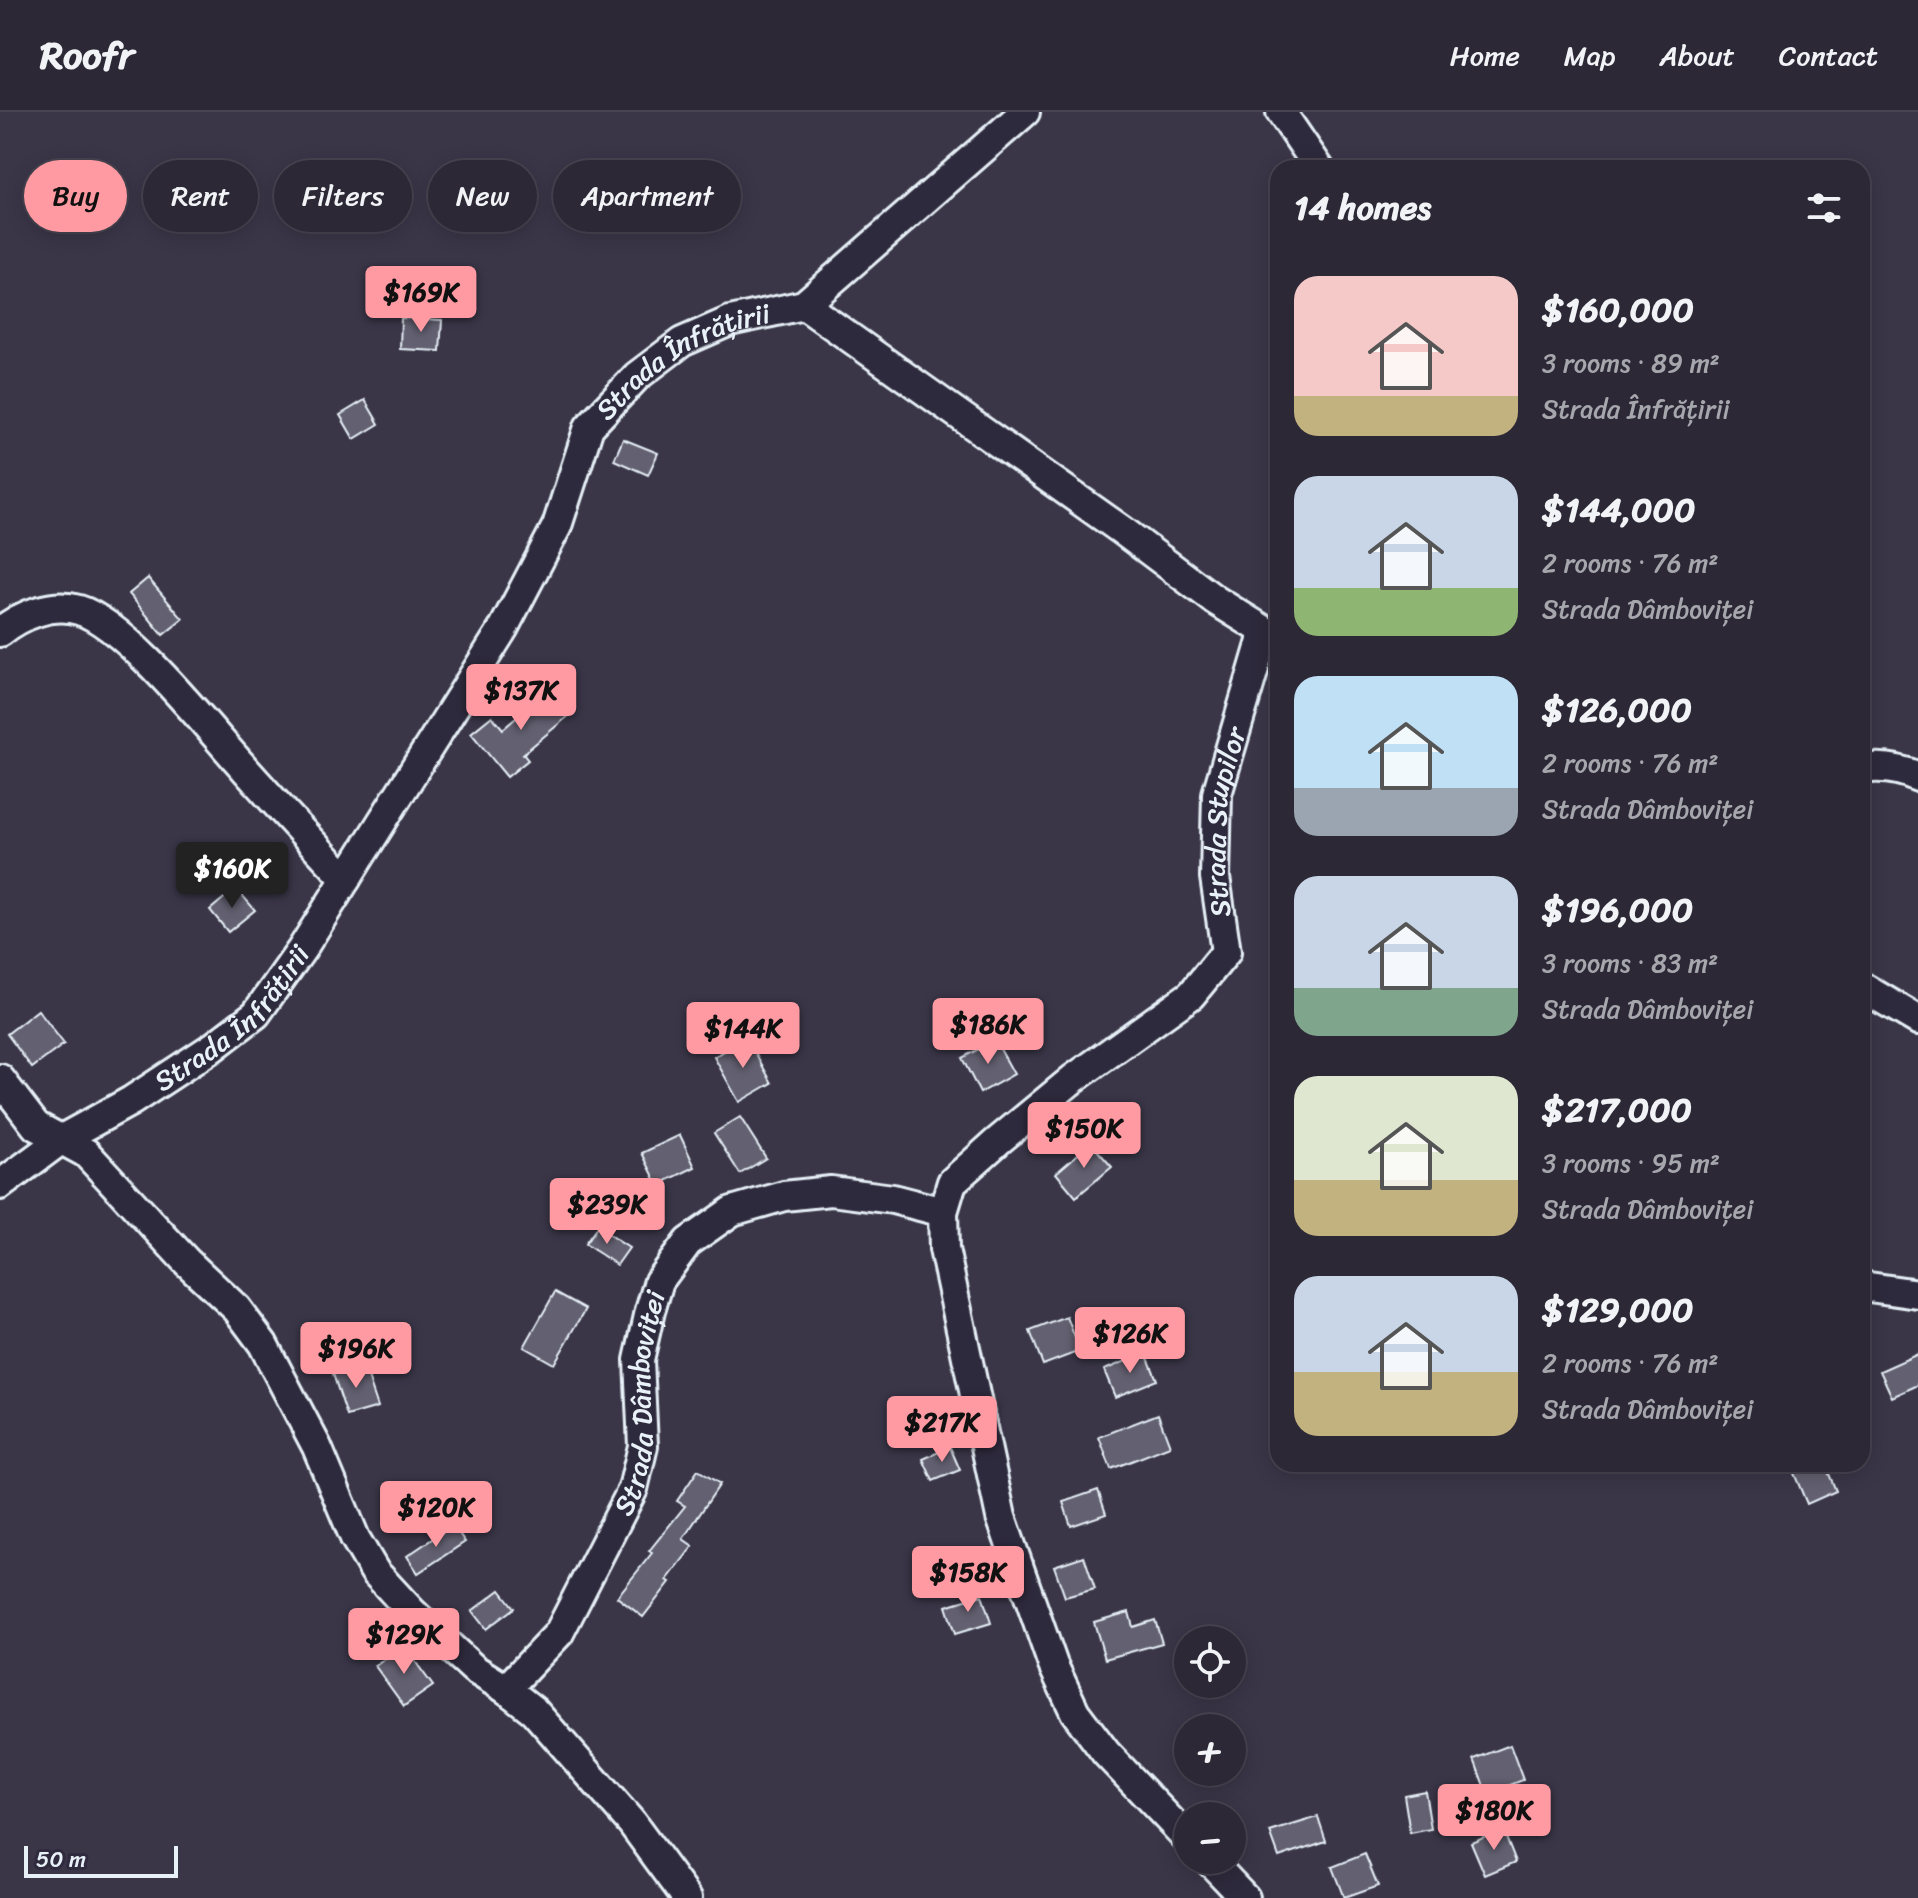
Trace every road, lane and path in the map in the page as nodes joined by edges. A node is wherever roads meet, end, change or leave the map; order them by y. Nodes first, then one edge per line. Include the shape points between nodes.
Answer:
1 (1025, 112) edge
2 (1281, 112) edge
3 (1314, 160) edge
4 (804, 305) junction
5 (1270, 628) edge
6 (0, 632) edge
7 (1270, 632) edge
8 (1870, 768) edge
9 (1918, 777) edge
10 (346, 879) junction
11 (1870, 992) edge
12 (1918, 1020) edge
13 (0, 1079) edge
14 (62, 1139) junction
15 (0, 1185) edge
16 (943, 1212) junction
17 (1870, 1287) edge
18 (1918, 1294) edge
19 (506, 1689) junction
20 (1174, 1824) edge
21 (1222, 1874) edge
22 (687, 1898) edge
23 (1245, 1898) edge

1 - 4 street, Strada Înfrățirii
2 - 3 street
4 - 5 street, Strada Stupilor via 1215,600
4 - 10 street, Strada Înfrățirii via 730,321 682,342 637,376 589,427 557,526 503,629
6 - 10 street via 14,621 65,607 112,629
7 - 16 street, Strada Stupilor via 1217,794 1215,877 1226,952 1191,995 1073,1079 952,1182
8 - 9 street
10 - 14 street, Strada Înfrățirii via 256,1014 131,1101
11 - 12 street
13 - 14 street via 36,1126
14 - 15 street, Strada Înfrățirii
14 - 19 street via 86,1153 237,1309 263,1344 375,1572 474,1669
16 - 19 street, Strada Dâmboviței via 831,1191 784,1196 732,1211 688,1242 659,1281 639,1360 643,1446 633,1489 559,1633
16 - 20 street via 944,1249 1001,1517 1053,1665 1075,1712 1098,1743
17 - 18 street
19 - 22 street via 534,1711 621,1811
21 - 23 street

